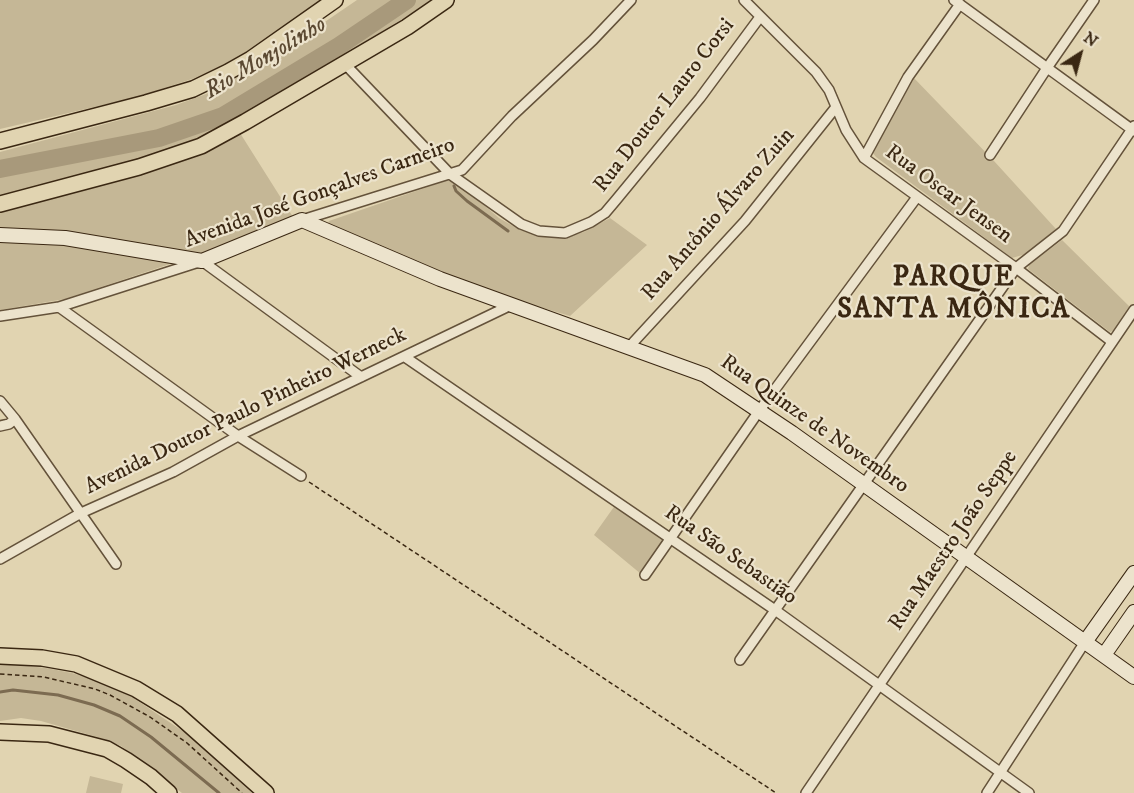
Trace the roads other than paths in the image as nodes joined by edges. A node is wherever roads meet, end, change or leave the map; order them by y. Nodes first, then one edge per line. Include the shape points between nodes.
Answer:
1 (335, 0) edge
2 (446, 0) edge
3 (631, 0) edge
4 (744, 0) edge
5 (1094, 0) edge
6 (957, 2) edge
7 (760, 17) junction
8 (344, 63) junction
9 (1047, 68) junction
10 (836, 107) junction
11 (1133, 129) edge
12 (0, 141) edge
13 (990, 155) dead end
14 (864, 158) junction
15 (450, 174) junction
16 (917, 197) junction
17 (0, 204) edge
18 (302, 220) junction
19 (0, 235) edge
20 (202, 261) junction
21 (1016, 268) junction
22 (511, 305) junction
23 (58, 307) junction
24 (1134, 310) edge
25 (0, 316) edge
26 (1111, 341) junction
27 (630, 347) junction
28 (405, 357) junction
29 (361, 377) junction
30 (0, 401) edge
31 (759, 411) junction
32 (15, 419) junction
33 (0, 426) edge
34 (238, 436) junction
35 (301, 476) road end
36 (864, 484) junction
37 (81, 513) junction
38 (670, 537) junction
39 (966, 557) junction
40 (0, 559) edge
41 (116, 564) dead end
42 (1134, 573) edge
43 (645, 575) dead end
44 (775, 610) junction
45 (1134, 612) edge
46 (1096, 625) junction
47 (1115, 639) junction
48 (1085, 642) junction
49 (1104, 655) junction
50 (0, 656) edge
51 (740, 660) dead end
52 (1134, 676) edge
53 (880, 687) junction
54 (0, 732) edge
55 (1001, 773) junction
56 (169, 793) edge
57 (266, 793) edge
58 (806, 793) edge
59 (987, 793) edge
60 (1029, 793) edge

1 - 12 main road via 251,58 193,88
2 - 8 main road
3 - 15 street, Avenida José Gonçalves Carneiro via 512,116 469,165
4 - 7 street, Rua Oscar Jensen
5 - 9 street
6 - 9 street
6 - 14 street via 908,77
7 - 10 street, Rua Oscar Jensen via 816,72
7 - 15 street, Rua Doutor Lauro Corsi via 616,200 591,222 565,233 539,231 506,215
8 - 15 street, Rua Doutor Lauro Corsi
8 - 17 main road via 201,146
9 - 11 street
9 - 13 street
10 - 14 street, Rua Oscar Jensen
10 - 27 street, Rua Antônio Álvaro Zuin via 745,221
11 - 21 street via 1063,231
14 - 16 street, Rua Oscar Jensen
15 - 18 street, Avenida José Gonçalves Carneiro
16 - 21 street, Rua Oscar Jensen
16 - 31 street
18 - 20 main road, Avenida José Gonçalves Carneiro
18 - 22 main road, Rua Quinze de Novembro
19 - 20 main road via 65,238
20 - 23 street, Avenida José Gonçalves Carneiro
20 - 29 street
21 - 26 street, Rua Oscar Jensen
21 - 36 street
22 - 27 main road, Rua Quinze de Novembro
22 - 28 street, Avenida Doutor Paulo Pinheiro Werneck
23 - 25 street, Avenida José Gonçalves Carneiro
23 - 34 street
24 - 26 street, Rua Maestro João Seppe
26 - 39 street, Rua Maestro João Seppe
27 - 31 main road, Rua Quinze de Novembro via 712,377
28 - 29 street, Avenida Doutor Paulo Pinheiro Werneck
28 - 38 street, Rua São Sebastião
29 - 34 street, Avenida Doutor Paulo Pinheiro Werneck
30 - 32 street
31 - 36 main road, Rua Quinze de Novembro
31 - 38 street
32 - 33 street
32 - 37 street
34 - 35 street
34 - 37 street, Avenida Doutor Paulo Pinheiro Werneck via 173,472
36 - 39 main road, Rua Quinze de Novembro
36 - 44 street
37 - 40 street, Avenida Doutor Paulo Pinheiro Werneck
37 - 41 street
38 - 43 street
38 - 44 street, Rua São Sebastião
39 - 48 main road, Rua Quinze de Novembro
39 - 53 street, Rua Maestro João Seppe
42 - 46 main road
44 - 51 street
44 - 53 street, Rua São Sebastião
45 - 47 main road
46 - 47 main road via 1100,638
46 - 48 main road
47 - 49 main road
48 - 49 main road, Rua Quinze de Novembro
48 - 55 street
49 - 52 main road, Rua Quinze de Novembro
50 - 57 main road via 76,664 136,689 177,714
53 - 55 street, Rua São Sebastião
53 - 58 street, Rua Maestro João Seppe
54 - 56 main road via 49,734 107,749
55 - 59 street
55 - 60 street, Rua São Sebastião

